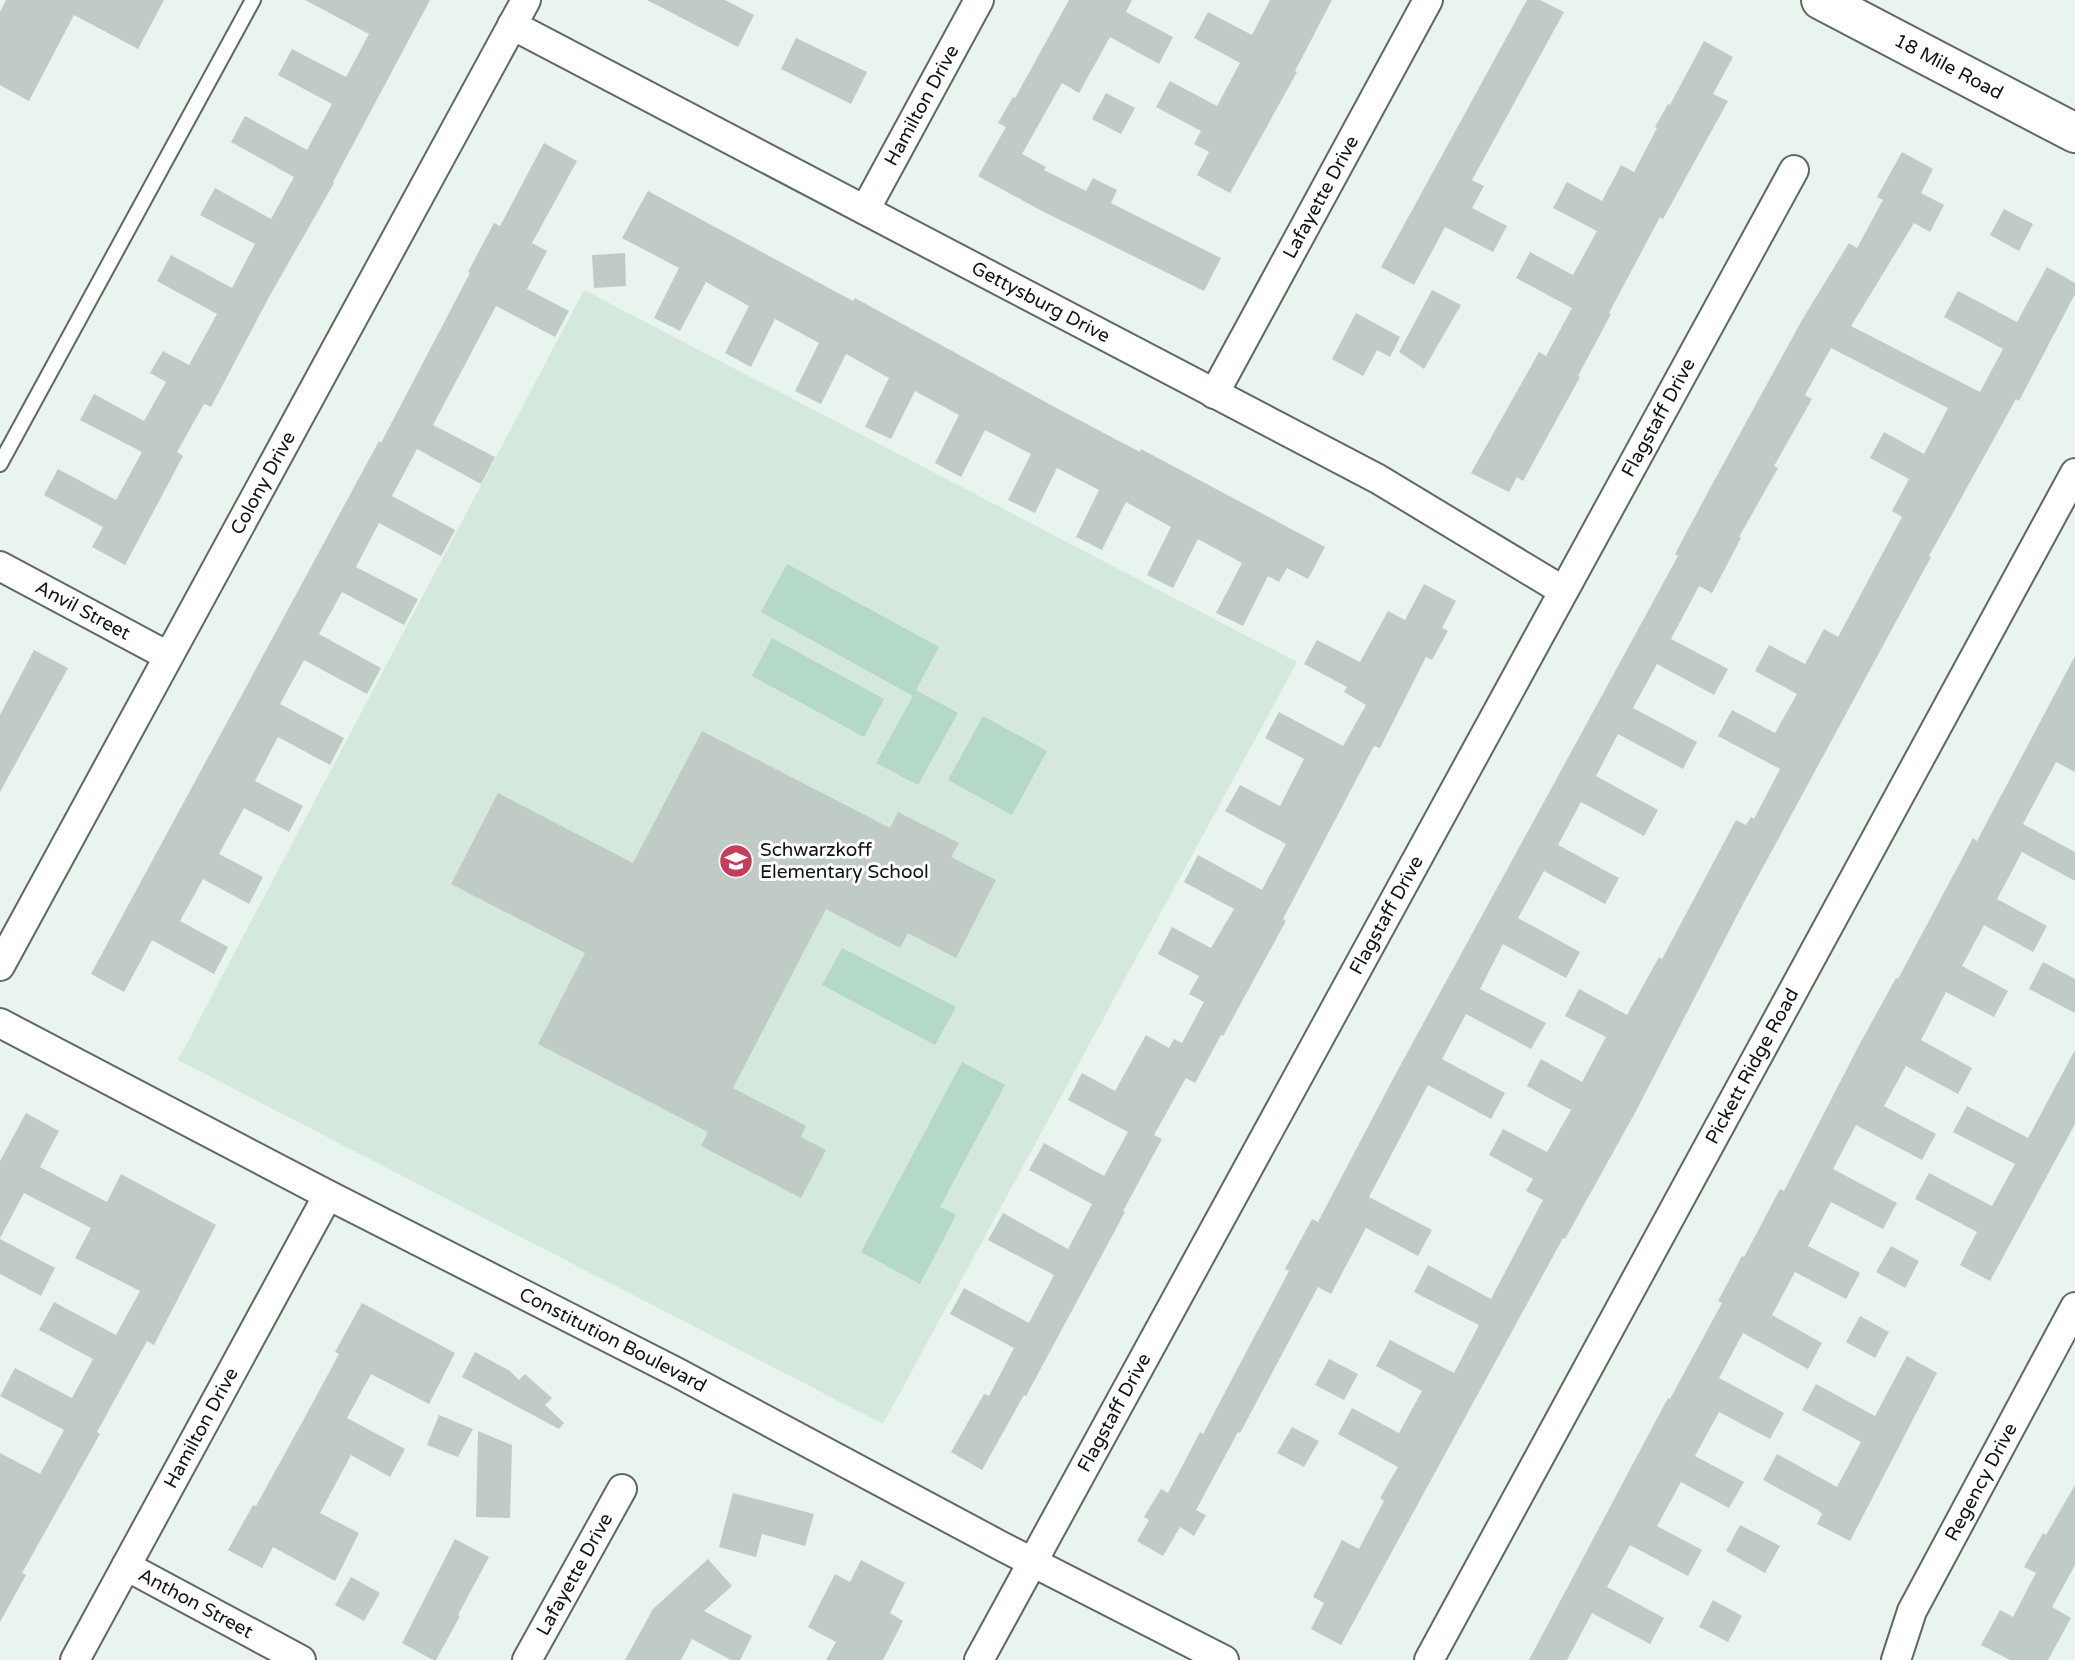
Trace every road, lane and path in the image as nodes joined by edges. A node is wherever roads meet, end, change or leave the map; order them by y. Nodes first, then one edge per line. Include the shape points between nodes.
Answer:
1 (253, 0) edge
2 (526, 0) edge
3 (979, 0) edge
4 (1428, 0) edge
5 (1821, 0) edge
6 (512, 25) junction
7 (2075, 133) edge
8 (1794, 170) dead end
9 (864, 210) junction
10 (1214, 394) junction
11 (0, 464) edge
12 (2075, 473) edge
13 (0, 566) edge
14 (1562, 590) junction
15 (168, 656) junction
16 (0, 966) edge
17 (0, 1023) edge
18 (328, 1195) junction
19 (2075, 1307) edge
20 (622, 1489) dead end
21 (1032, 1561) junction
22 (126, 1566) junction
23 (75, 1660) edge
24 (301, 1660) edge
25 (527, 1660) edge
26 (979, 1660) edge
27 (1224, 1660) edge
28 (1429, 1660) edge
29 (1896, 1660) edge

1 - 11 lane
2 - 6 street, Colony Drive
3 - 9 street, Hamilton Drive
4 - 10 street, Lafayette Drive
5 - 7 street, 18 Mile Road
6 - 9 street, Gettysburg Drive
6 - 15 street, Colony Drive
8 - 14 street, Flagstaff Drive
9 - 10 street, Gettysburg Drive
10 - 14 street, Gettysburg Drive via 1424,505
12 - 28 street, Pickett Ridge Road
13 - 15 street, Anvil Street
14 - 21 street, Flagstaff Drive
15 - 16 street, Colony Drive
17 - 18 street, Constitution Boulevard
18 - 21 street, Constitution Boulevard
18 - 22 street, Hamilton Drive
19 - 29 street, Regency Drive via 1912,1611
20 - 25 street, Lafayette Drive
21 - 26 street, Flagstaff Drive
21 - 27 street, Constitution Boulevard
22 - 23 street, Hamilton Drive
22 - 24 street, Anthon Street

